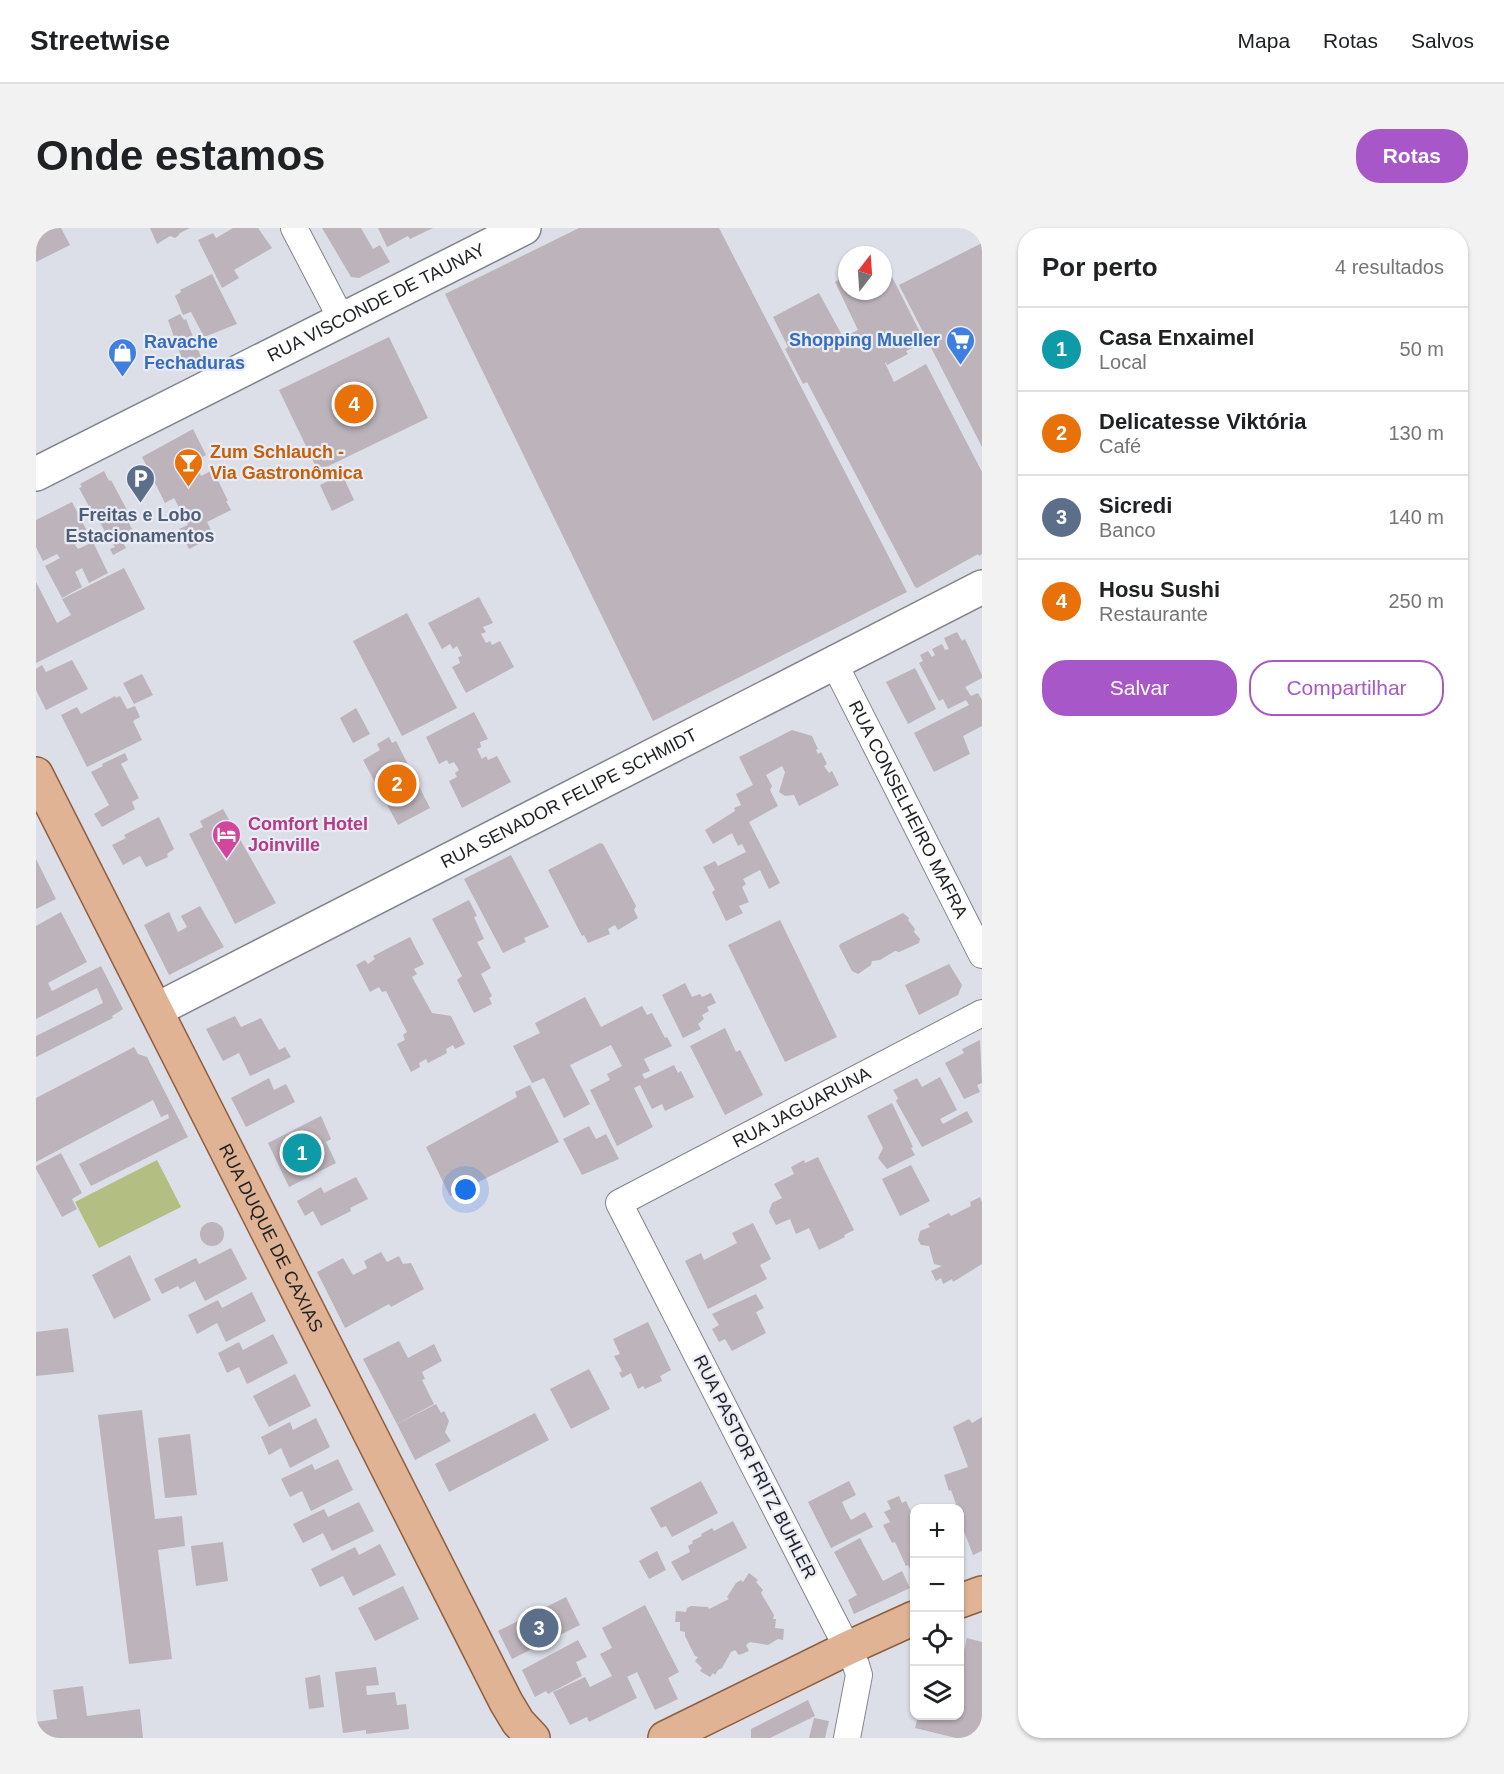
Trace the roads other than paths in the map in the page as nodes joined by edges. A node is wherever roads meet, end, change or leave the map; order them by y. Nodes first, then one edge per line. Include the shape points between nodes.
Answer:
1 (294, 228) edge
2 (524, 228) edge
3 (342, 320) junction
4 (36, 474) edge
5 (982, 587) edge
6 (834, 663) junction
7 (36, 774) edge
8 (982, 955) edge
9 (156, 1010) junction
10 (982, 1013) edge
11 (619, 1203) joint
12 (982, 1593) edge
13 (964, 1600) edge
14 (910, 1620) edge
15 (848, 1648) junction
16 (506, 1702) junction
17 (497, 1738) edge
18 (533, 1738) edge
19 (665, 1738) edge
20 (847, 1738) edge

1 - 3 street
2 - 3 main road, RUA VISCONDE DE TAUNAY
3 - 4 main road, RUA VISCONDE DE TAUNAY
5 - 6 main road, RUA SENADOR FELIPE SCHMIDT
6 - 8 street, RUA CONSELHEIRO MAFRA
6 - 9 main road, RUA SENADOR FELIPE SCHMIDT
7 - 9 main road, RUA DUQUE DE CAXIAS
9 - 16 main road, RUA DUQUE DE CAXIAS
10 - 11 street, RUA JAGUARUNA
11 - 15 street, RUA PASTOR FRITZ BUHLER
12 - 13 main road
14 - 15 main road
15 - 19 main road
15 - 20 street, RUA PASTOR FRITZ BUHLER via 859,1675
16 - 17 main road
16 - 18 main road, RUA DUQUE DE CAXIAS

